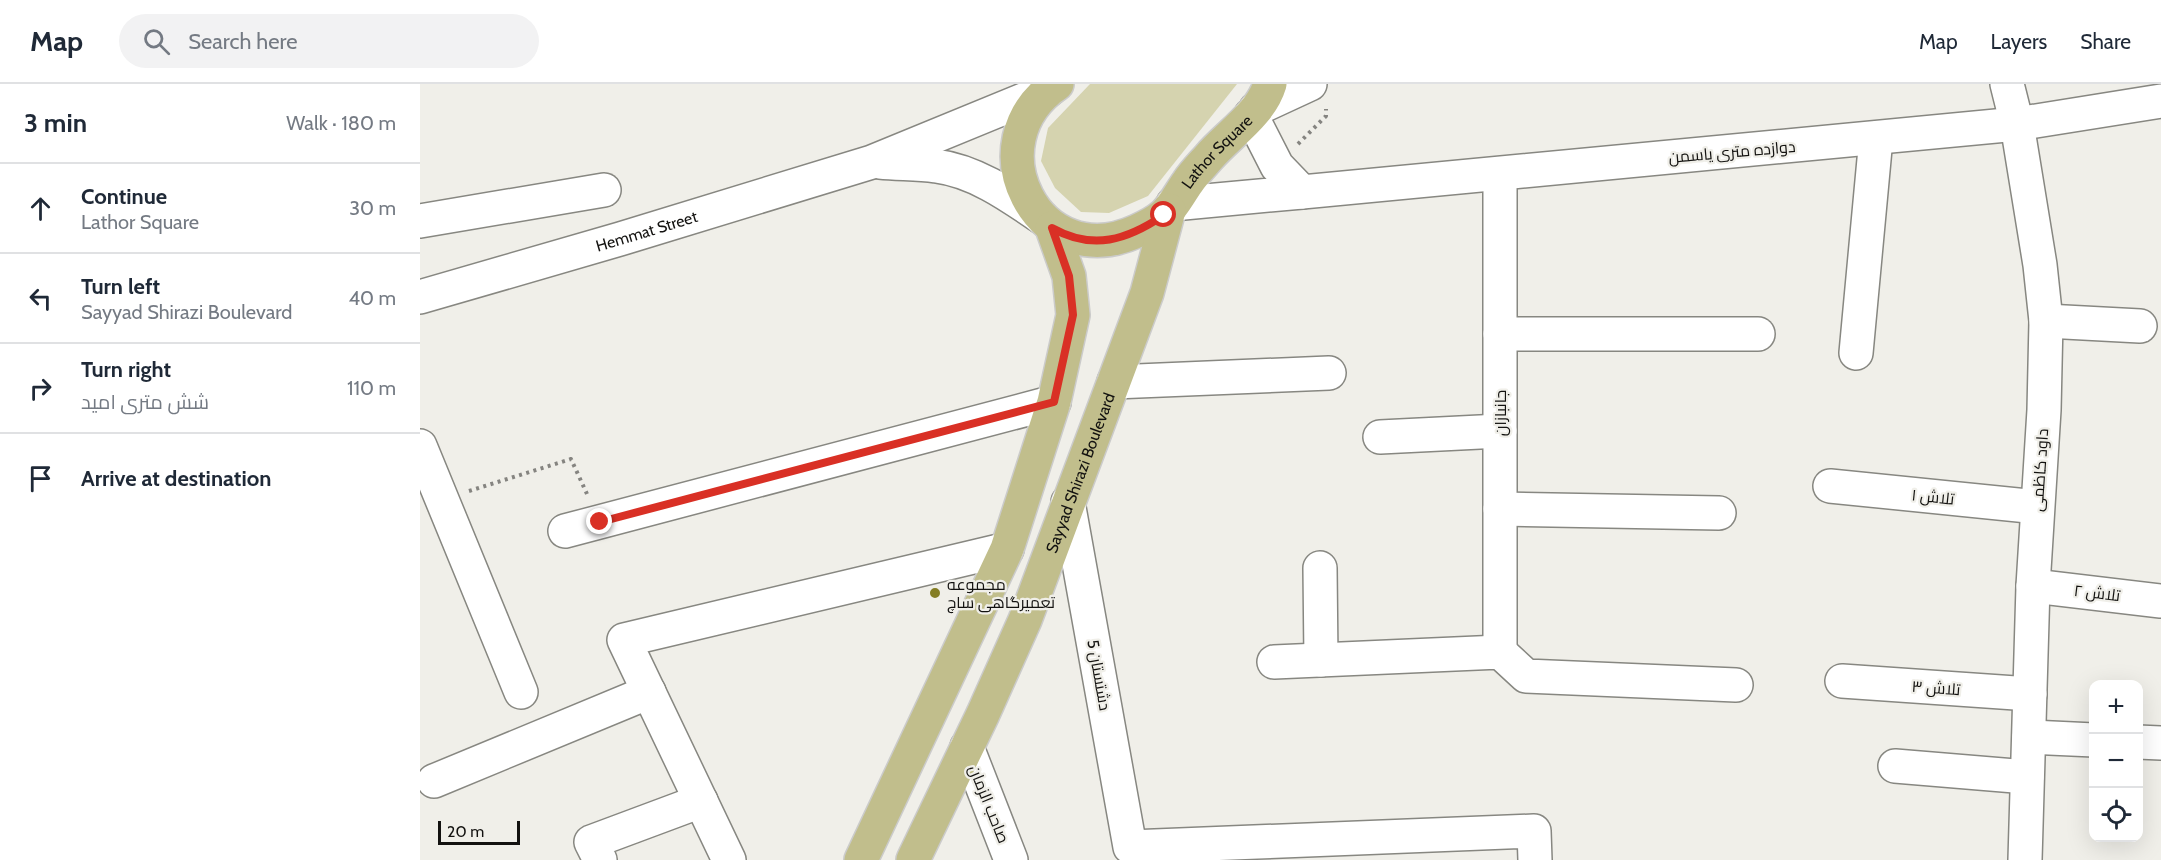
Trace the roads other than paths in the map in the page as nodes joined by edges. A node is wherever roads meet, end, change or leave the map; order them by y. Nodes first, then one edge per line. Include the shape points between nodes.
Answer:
1 (1310, 84) edge
2 (2007, 84) edge
3 (1053, 87) edge
4 (2145, 96) edge
5 (1259, 103) edge
6 (2016, 124) junction
7 (1876, 138) junction
8 (872, 162) junction
9 (1500, 174) junction
10 (604, 190) dead end
11 (1302, 192) junction
12 (1171, 207) junction
13 (420, 221) edge
14 (1047, 222) junction
15 (420, 297) edge
16 (2046, 321) junction
17 (2140, 326) dead end
18 (1500, 334) junction
19 (1758, 334) dead end
20 (1856, 353) dead end
21 (1329, 373) dead end
22 (1114, 382) junction
23 (1054, 402) junction
24 (1500, 431) junction
25 (1380, 436) dead end
26 (420, 446) edge
27 (1830, 486) dead end
28 (1068, 502) junction
29 (2037, 507) junction
30 (1500, 509) junction
31 (1719, 513) dead end
32 (565, 531) dead end
33 (1007, 549) junction
34 (1320, 568) dead end
35 (2033, 586) junction
36 (2161, 601) edge
37 (1500, 652) junction
38 (1321, 660) junction
39 (1274, 662) dead end
40 (1842, 681) dead end
41 (1736, 685) dead end
42 (521, 692) dead end
43 (649, 692) junction
44 (2030, 694) junction
45 (2029, 737) junction
46 (2089, 740) edge
47 (2143, 742) edge
48 (2161, 743) edge
49 (967, 747) junction
50 (1895, 766) dead end
51 (2027, 777) junction
52 (434, 781) dead end
53 (701, 801) junction
54 (1301, 850) edge
55 (600, 860) edge
56 (729, 860) edge
57 (861, 860) edge
58 (913, 860) edge
59 (1011, 860) edge
60 (1535, 860) edge
61 (2025, 860) edge

1 - 5 street
2 - 6 street, داود کاظمی
3 - 8 street, Hemmat Street
3 - 14 main road via 1029,113 1017,151 1018,174 1025,191
4 - 6 street, دوازده متری یاسمن
5 - 11 street via 1277,165
5 - 12 main road, Lathor Square via 1189,180
6 - 7 street, دوازده متری یاسمن
6 - 16 street, داود کاظمی
7 - 9 street, دوازده متری یاسمن
7 - 20 street
8 - 14 street via 937,166 962,172 1013,198
8 - 15 street, Hemmat Street
9 - 11 street, دوازده متری یاسمن
9 - 18 street, جانبازان
10 - 13 street
11 - 12 street, دوازده متری یاسمن
12 - 14 main road, Lathor Square via 1148,226 1108,241 1084,240
12 - 22 main road, Sayyad Shirazi Boulevard via 1148,293
14 - 23 main road via 1067,268 1073,315
16 - 17 street
16 - 29 street, داود کاظمی
18 - 19 street
18 - 24 street, جانبازان
21 - 22 street
22 - 28 main road, Sayyad Shirazi Boulevard
23 - 32 street
23 - 33 main road
24 - 25 street
24 - 30 street, جانبازان
26 - 42 street
27 - 29 street, تلاش ۱
28 - 49 main road, Sayyad Shirazi Boulevard via 1025,620
28 - 54 street, دشتستان 5 via 1130,847
29 - 35 street, داود کاظمی
30 - 31 street
30 - 37 street, جانبازان
33 - 43 street via 624,640
33 - 57 main road
34 - 38 street
35 - 36 street, تلاش ۲
35 - 44 street, داود کاظمی
37 - 38 street
37 - 41 street via 1526,676
38 - 39 street
40 - 44 street, تلاش ۳
43 - 52 street
43 - 53 street
44 - 45 street, داود کاظمی
45 - 46 street
45 - 51 street, داود کاظمی
47 - 48 street
49 - 58 main road, Sayyad Shirazi Boulevard
49 - 59 street, صاحب الزمان
50 - 51 street
51 - 61 street, داود کاظمی
53 - 55 street via 591,842
53 - 56 street
54 - 60 street via 1534,831

